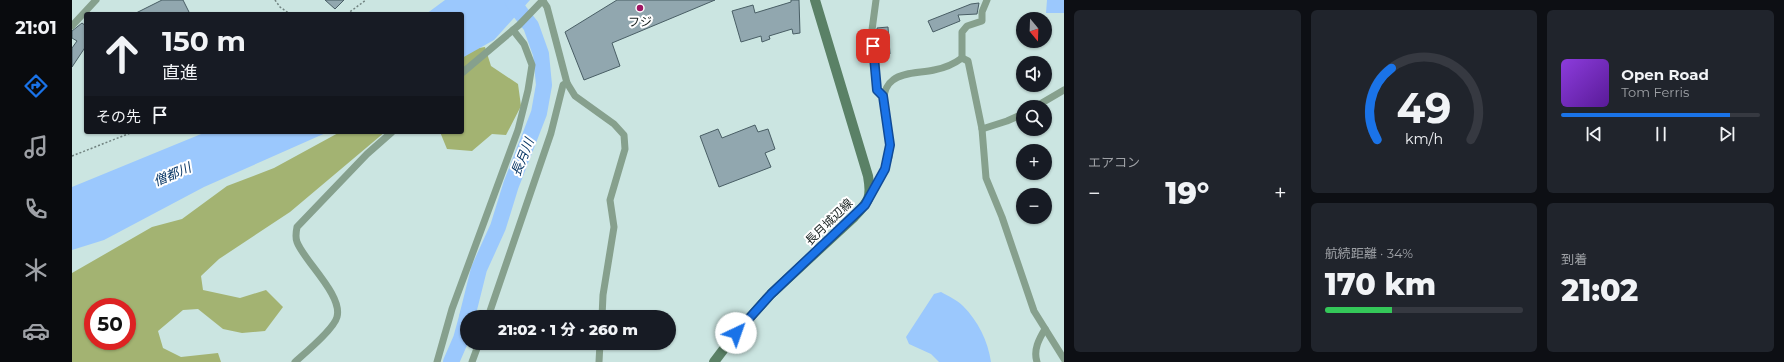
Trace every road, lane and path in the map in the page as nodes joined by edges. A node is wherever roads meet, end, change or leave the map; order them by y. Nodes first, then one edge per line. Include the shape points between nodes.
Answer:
1 (96, 0) edge
2 (275, 0) edge
3 (366, 0) edge
4 (815, 0) edge
5 (876, 0) edge
6 (987, 0) edge
7 (542, 2) edge
8 (85, 12) edge
9 (287, 12) edge
10 (350, 12) edge
11 (84, 13) edge
12 (72, 26) edge
13 (512, 30) junction
14 (962, 58) junction
15 (464, 71) edge
16 (567, 83) junction
17 (1064, 90) edge
18 (883, 96) junction
19 (1047, 100) edge
20 (1016, 117) edge
21 (982, 128) junction
22 (128, 134) edge
23 (390, 134) edge
24 (72, 156) edge
25 (871, 192) junction
26 (490, 310) edge
27 (602, 310) edge
28 (1045, 329) junction
29 (476, 350) edge
30 (600, 350) edge
31 (1064, 360) edge
32 (295, 362) edge
33 (437, 362) edge
34 (472, 362) edge
35 (599, 362) edge
36 (714, 362) edge
37 (1036, 362) edge

1 - 8 street
2 - 9 path
3 - 10 path
4 - 25 main road
5 - 18 street via 872,30 877,90
6 - 14 street via 982,12 982,21 967,26 962,32
7 - 13 street
7 - 16 street via 547,7
11 - 12 street
13 - 15 street
13 - 33 street via 524,44 532,65 528,90 518,130 452,309
14 - 18 street via 952,65 894,79 886,87
14 - 21 street via 968,61
16 - 26 street via 563,85 560,93 548,140
16 - 27 street via 575,96 614,124 624,135 625,148 610,200 614,227
17 - 19 street
18 - 25 street via 890,145 889,157
20 - 21 street
21 - 28 street via 986,178 1034,310
22 - 24 path
23 - 32 street via 297,227 297,242 335,301 338,316 333,326
25 - 36 main road, 長月城辺線 via 865,205 854,217 771,294
28 - 31 street
28 - 37 street via 1034,354
29 - 34 street
30 - 35 street

